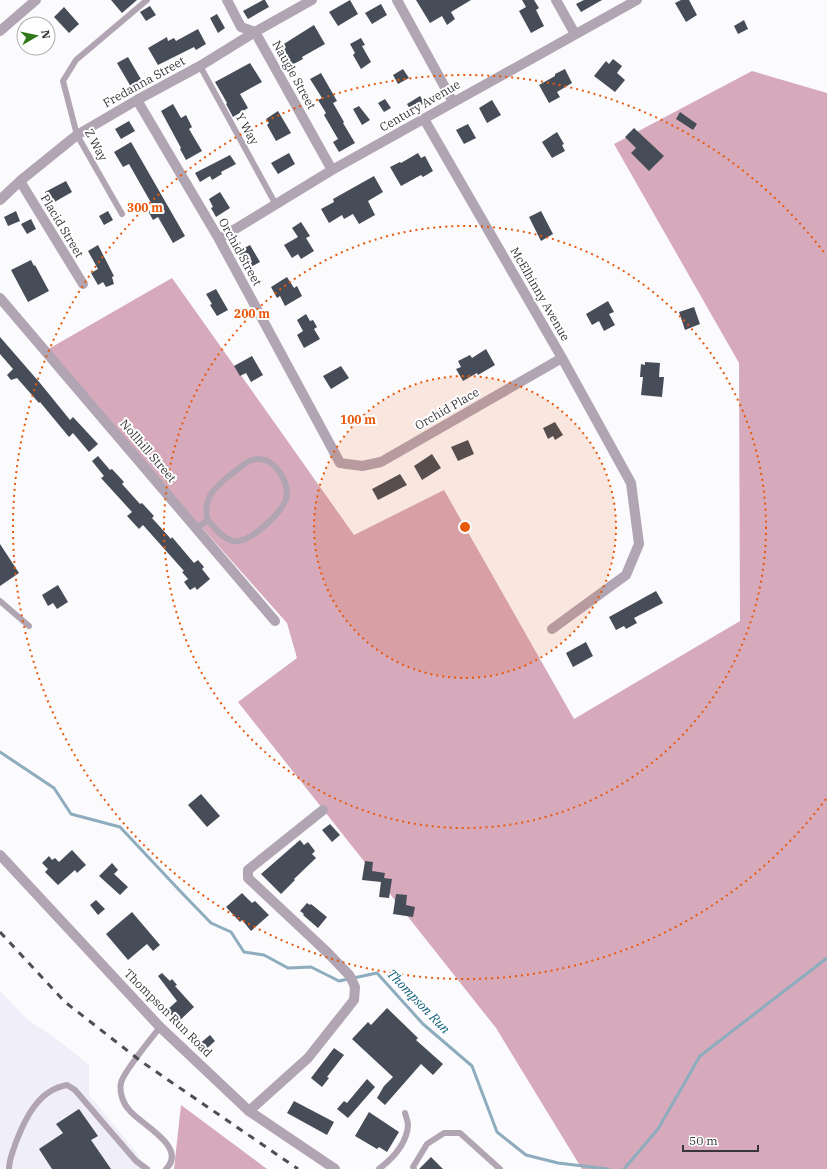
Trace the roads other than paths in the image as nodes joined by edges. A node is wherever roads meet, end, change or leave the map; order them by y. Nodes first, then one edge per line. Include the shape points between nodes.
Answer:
1 (36, 0) edge
2 (147, 0) edge
3 (227, 0) edge
4 (312, 0) edge
5 (397, 0) edge
6 (556, 0) edge
7 (637, 0) edge
8 (0, 31) edge
9 (255, 32) junction
10 (575, 34) junction
11 (200, 66) junction
12 (137, 100) junction
13 (453, 102) junction
14 (424, 120) junction
15 (77, 135) junction
16 (332, 170) junction
17 (20, 181) junction
18 (0, 200) edge
19 (276, 204) junction
20 (122, 214) dead end
21 (219, 239) junction
22 (83, 284) dead end
23 (0, 298) edge
24 (562, 358) junction
25 (340, 463) joint
26 (208, 520) junction
27 (197, 528) junction
28 (0, 601) edge
29 (276, 621) dead end
30 (29, 626) dead end
31 (552, 629) dead end
32 (323, 810) dead end
33 (0, 855) edge
34 (160, 1027) junction
35 (249, 1111) junction
36 (405, 1113) dead end
37 (9, 1169) edge
38 (147, 1169) edge
39 (166, 1169) edge
40 (335, 1169) edge
41 (379, 1169) edge
42 (414, 1169) edge
43 (500, 1169) edge

1 - 8 street
2 - 15 lane, Z Way via 76,60 63,81
3 - 9 street via 241,27
4 - 9 street, Fredanna Street
5 - 13 street
6 - 10 street
7 - 10 street, Century Avenue
9 - 11 street, Fredanna Street
9 - 16 street, Naugle Street
10 - 13 street, Century Avenue
11 - 12 street, Fredanna Street
11 - 19 lane, Y Way
12 - 15 street, Fredanna Street
12 - 21 street, Orchid Street
13 - 14 street, Century Avenue
14 - 16 street, Century Avenue
14 - 24 street, McElhinny Avenue
15 - 17 street, Fredanna Street
15 - 20 lane, Z Way
16 - 19 street, Century Avenue
17 - 18 street, Fredanna Street
17 - 22 street, Placid Street
19 - 21 street, Century Avenue
21 - 25 street, Orchid Street
23 - 27 street, Nollhill Street
24 - 25 street, Orchid Place via 381,462 362,466
24 - 31 street, McElhinny Avenue via 631,483 640,544 626,575
26 - 26 lane via 206,508 210,494 247,462 264,460 274,466 281,475 286,494 282,509 250,537 240,541 229,539
26 - 27 lane
27 - 29 street, Nollhill Street
28 - 30 lane
32 - 35 street via 248,870 248,878 350,976 355,986 354,1000 308,1058
33 - 34 street, Thompson Run Road
34 - 35 street, Thompson Run Road
34 - 39 lane via 126,1073 121,1082 121,1089 129,1111 168,1145 171,1161
35 - 40 street, Thompson Run Road
36 - 41 lane via 408,1124 406,1137 386,1164
37 - 38 lane via 9,1161 24,1122 38,1101 55,1088 67,1085 75,1090 136,1161
42 - 43 lane via 427,1144 444,1133 460,1133

